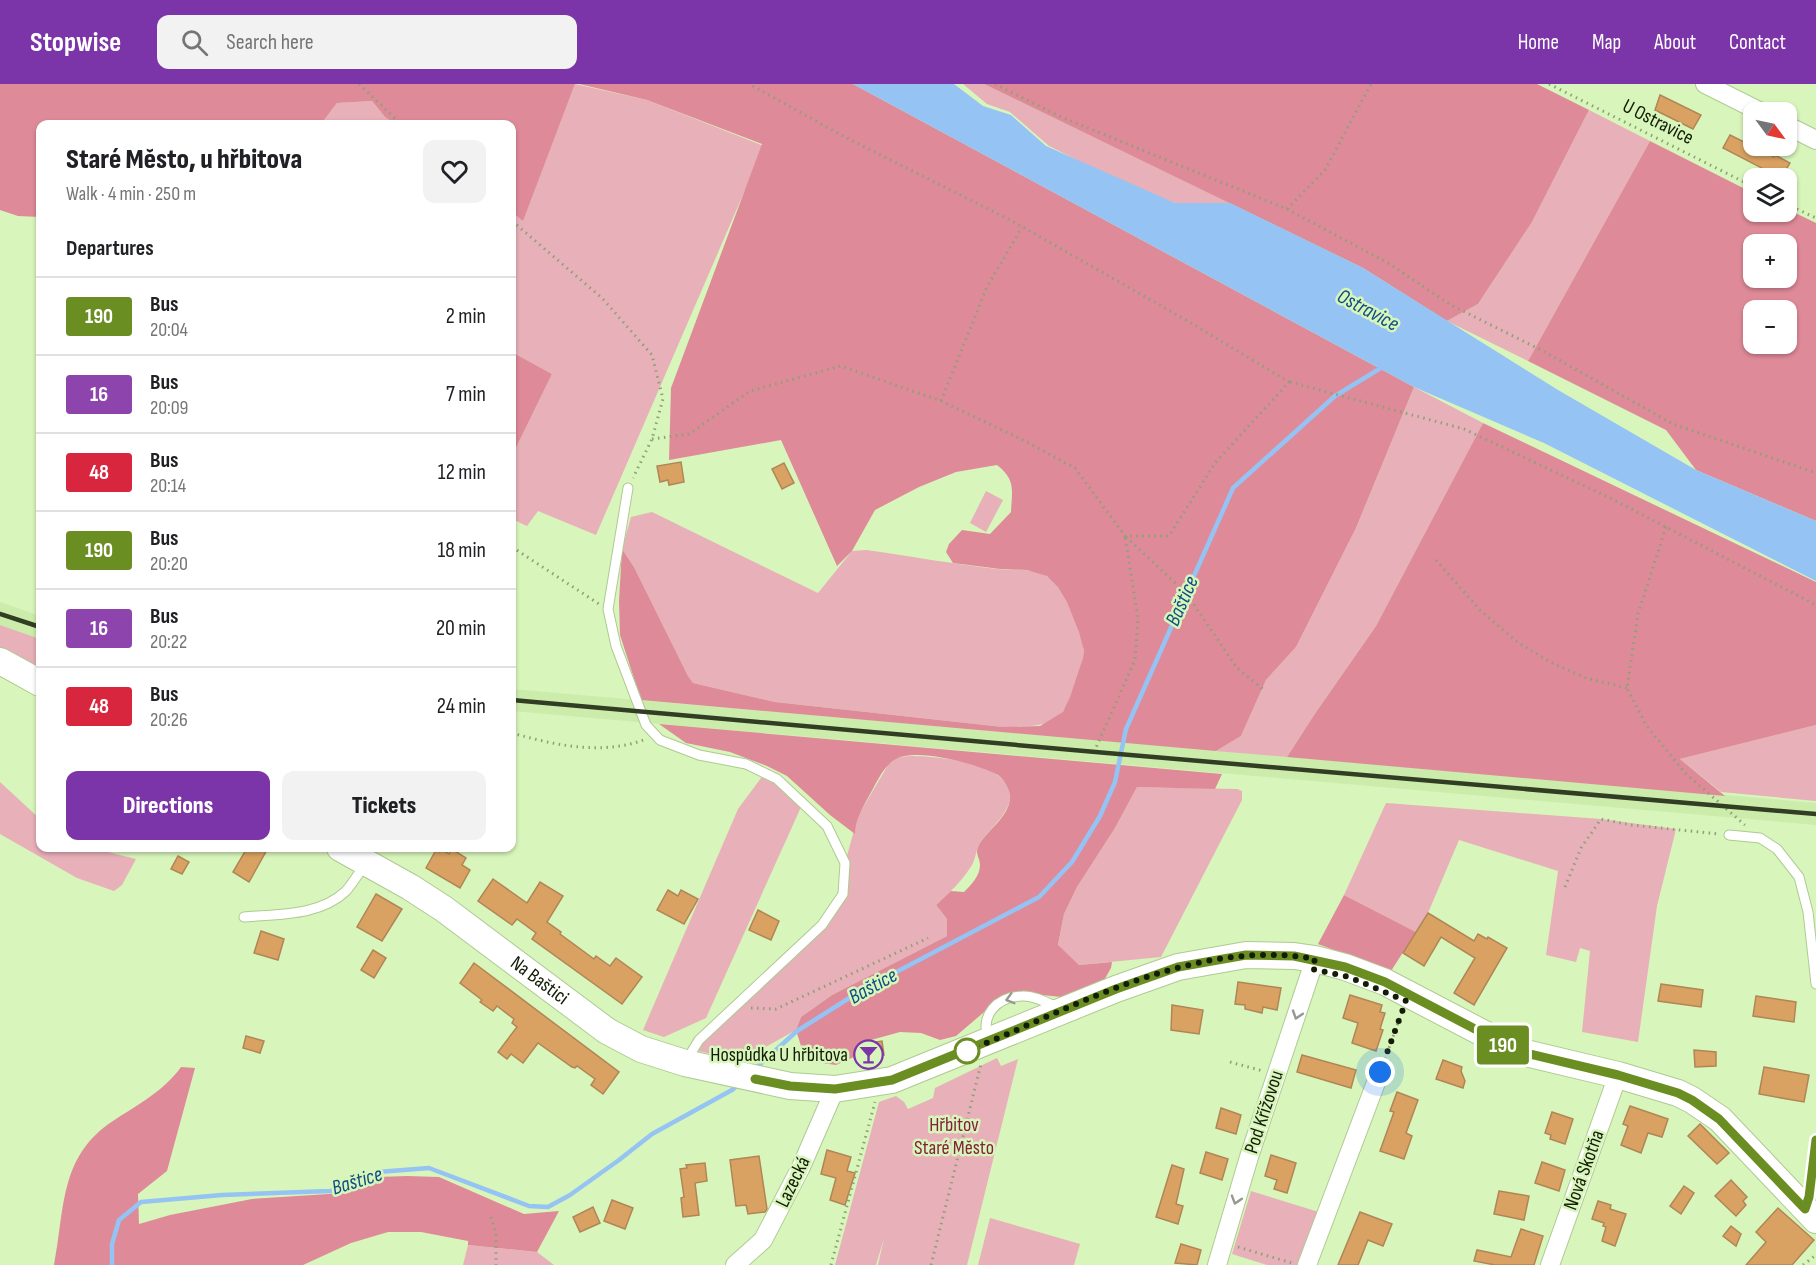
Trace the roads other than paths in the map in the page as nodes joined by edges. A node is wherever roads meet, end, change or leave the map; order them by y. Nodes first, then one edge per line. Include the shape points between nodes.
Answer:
1 (1705, 84) edge
2 (1743, 103) edge
3 (1797, 130) edge
4 (1816, 140) edge
5 (628, 488) road end
6 (0, 661) edge
7 (36, 681) edge
8 (1729, 835) road end
9 (347, 852) edge
10 (366, 862) junction
11 (244, 917) dead end
12 (1315, 959) junction
13 (1816, 984) edge
14 (685, 1063) junction
15 (1380, 1072) road end
16 (1618, 1075) junction
17 (835, 1089) junction
18 (1816, 1139) edge
19 (1810, 1214) edge
20 (735, 1265) edge
21 (1217, 1265) edge
22 (1307, 1265) edge
23 (1550, 1265) edge

1 - 2 street
3 - 4 street
5 - 14 lane via 608,609 616,646 646,725 660,740 699,755 746,764 777,779 827,826 845,863 843,894 822,925 699,1040
6 - 7 main road
8 - 13 lane via 1760,838 1778,849 1799,877 1808,912
9 - 10 main road, Na Baštici
10 - 11 lane via 346,891 321,907
10 - 14 main road, Na Baštici via 444,909 607,1031
12 - 16 main road, Na Baštici via 1385,982 1517,1051
12 - 17 main road, Na Baštici via 1246,955 1178,967 1064,1010 986,1052 880,1083
12 -> 21 street, Pod Křížovou
14 - 17 main road, Na Baštici via 790,1086
15 - 22 street
16 - 19 main road, Na Baštici via 1678,1093 1703,1106
16 - 23 street, Nová Skotňa
17 - 20 street, Lazecká via 763,1240
18 - 19 lane

